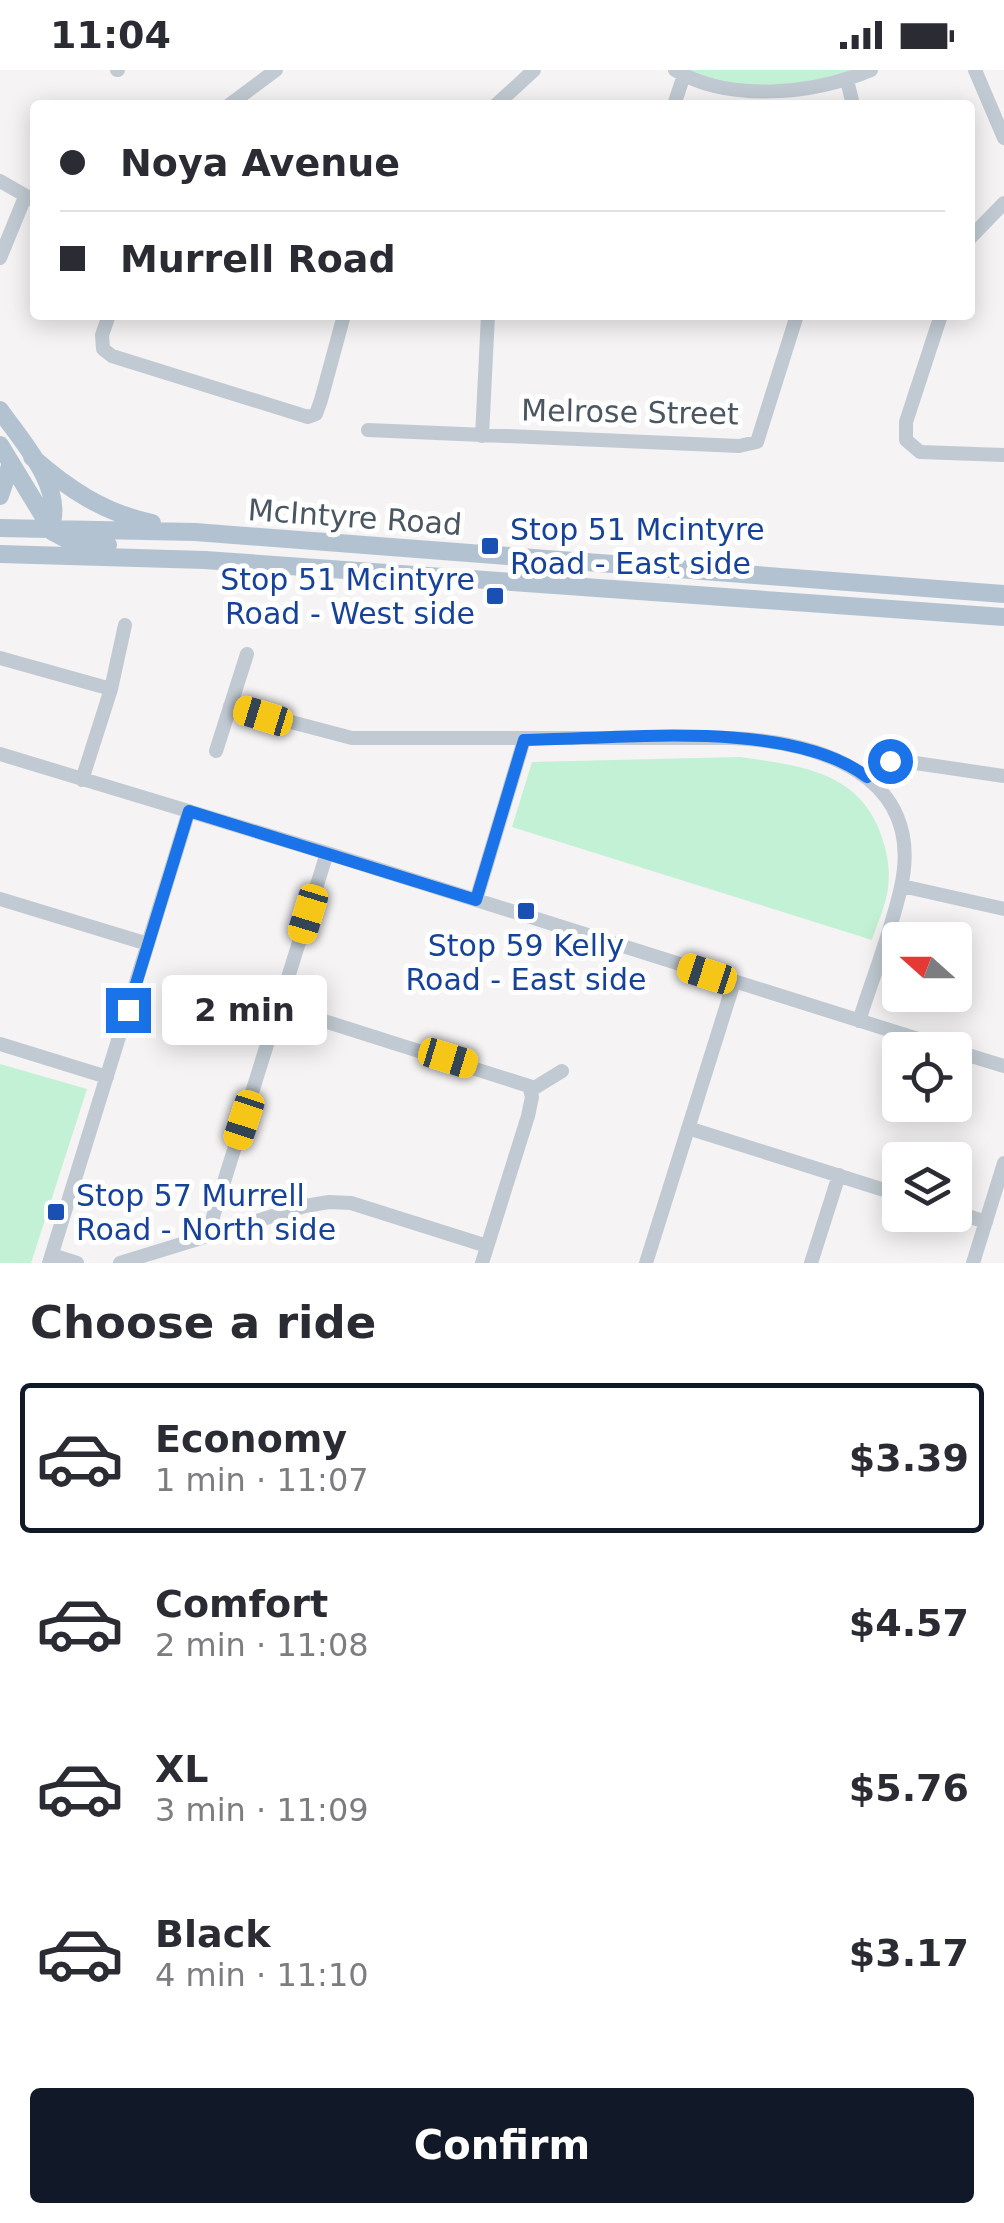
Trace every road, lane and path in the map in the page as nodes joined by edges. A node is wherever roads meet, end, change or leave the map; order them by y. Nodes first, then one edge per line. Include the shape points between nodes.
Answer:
1 (276, 70) edge
2 (534, 70) edge
3 (871, 70) edge
4 (974, 70) edge
5 (680, 73) edge
6 (847, 80) junction
7 (235, 100) edge
8 (501, 100) edge
9 (675, 100) edge
10 (852, 100) edge
11 (1004, 138) edge
12 (0, 182) edge
13 (30, 199) edge
14 (1004, 203) edge
15 (975, 233) edge
16 (0, 258) edge
17 (108, 320) edge
18 (343, 320) edge
19 (488, 320) edge
20 (795, 320) edge
21 (938, 320) edge
22 (0, 410) edge
23 (368, 430) dead end
24 (482, 436) junction
25 (0, 446) edge
26 (1004, 455) edge
27 (32, 457) junction
28 (11, 463) junction
29 (0, 496) edge
30 (0, 528) edge
31 (50, 529) junction
32 (194, 532) junction
33 (0, 552) edge
34 (205, 560) junction
35 (1004, 594) edge
36 (1004, 617) edge
37 (125, 625) dead end
38 (246, 654) dead end
39 (0, 658) edge
40 (111, 690) junction
41 (230, 706) junction
42 (524, 740) junction
43 (216, 752) dead end
44 (0, 754) edge
45 (1004, 776) edge
46 (867, 777) junction
47 (82, 780) junction
48 (189, 811) junction
49 (327, 852) junction
50 (902, 886) junction
51 (0, 899) edge
52 (476, 900) junction
53 (1004, 909) edge
54 (148, 944) junction
55 (734, 982) junction
56 (280, 1007) junction
57 (859, 1021) junction
58 (895, 1032) edge
59 (0, 1044) edge
60 (972, 1056) edge
61 (1004, 1066) edge
62 (562, 1071) dead end
63 (107, 1077) junction
64 (531, 1090) junction
65 (688, 1128) junction
66 (1004, 1164) edge
67 (839, 1175) junction
68 (882, 1189) edge
69 (972, 1217) edge
70 (986, 1222) junction
71 (207, 1236) junction
72 (487, 1246) junction
73 (50, 1259) edge
74 (76, 1263) edge
75 (120, 1263) edge
76 (482, 1263) edge
77 (646, 1263) edge
78 (812, 1263) edge
79 (973, 1263) edge

1 - 7 street
2 - 8 street
3 - 6 street
4 - 11 street
5 - 6 street via 753,91
5 - 9 street
6 - 10 street
12 - 13 street
13 - 16 street
14 - 15 street
17 - 18 street via 103,349 112,356 308,417 316,414
19 - 24 street
20 - 24 street, Melrose Street via 757,442
21 - 26 street via 906,440 920,452
22 - 27 main road
23 - 24 street, Melrose Street
25 - 28 main road
27 - 31 main road via 53,500
27 - 32 main road via 74,492 113,512
28 - 29 main road
28 - 31 main road
30 - 31 main road, McIntyre Road
31 - 32 main road, McIntyre Road
31 - 33 main road
31 - 34 main road via 72,542
32 - 35 main road, McIntyre Road
33 - 34 main road, McIntyre Road
34 - 36 main road, McIntyre Road
37 - 40 street
38 - 41 street
39 - 40 street
40 - 47 street
41 - 42 street via 352,738
41 - 43 street
42 - 46 street via 762,739 823,751
42 - 52 street
44 - 47 street
45 - 46 street via 896,760
46 - 50 street via 898,826
47 - 48 street
48 - 49 street
48 - 54 street
49 - 52 street
49 - 56 street
50 - 53 street
50 - 57 street
51 - 54 street
52 - 55 street
54 - 63 street
55 - 57 street
55 - 65 street
56 - 64 street via 524,1082
56 - 71 street
57 - 58 street
59 - 63 street
60 - 61 street
62 - 64 street
63 - 73 street
64 - 72 street
65 - 67 street
65 - 77 street
66 - 70 street
67 - 68 street
67 - 78 street
69 - 70 street
70 - 79 street
71 - 72 street via 337,1201
71 - 75 street
72 - 76 street
73 - 74 street

